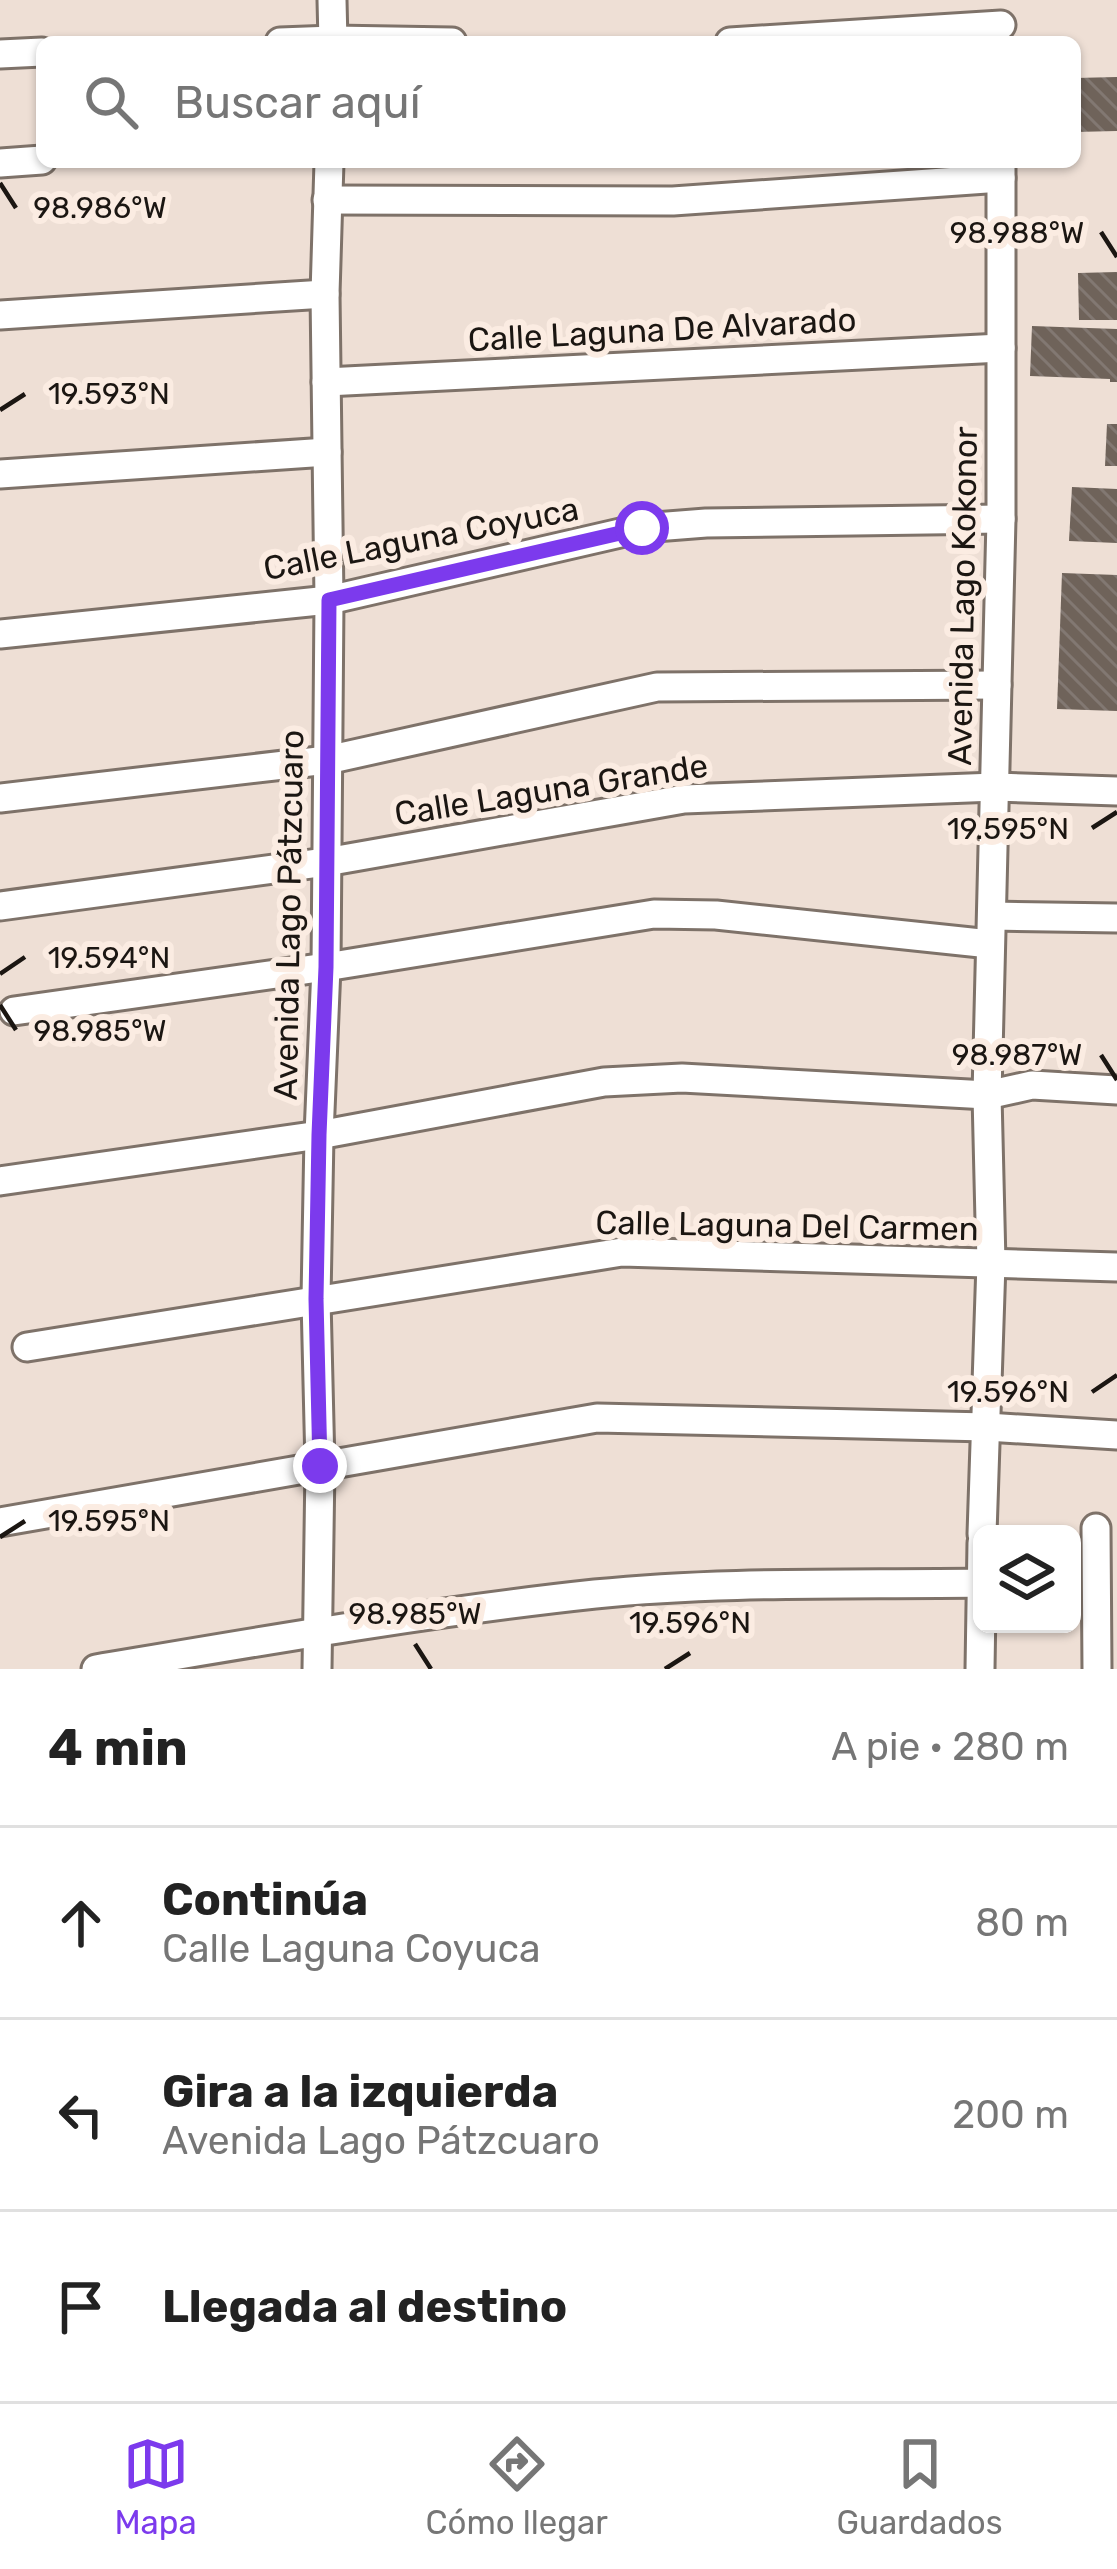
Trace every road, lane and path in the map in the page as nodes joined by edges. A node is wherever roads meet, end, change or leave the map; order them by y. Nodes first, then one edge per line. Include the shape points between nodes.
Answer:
1 (332, 0) edge
2 (1001, 22) edge
3 (333, 36) edge
4 (811, 36) edge
5 (36, 52) edge
6 (0, 54) edge
7 (36, 160) edge
8 (0, 163) edge
9 (329, 168) edge
10 (1000, 170) edge
11 (327, 200) junction
12 (325, 294) junction
13 (0, 315) edge
14 (1000, 348) junction
15 (326, 382) junction
16 (327, 452) junction
17 (0, 474) edge
18 (1001, 519) junction
19 (329, 600) junction
20 (0, 634) edge
21 (997, 685) junction
22 (327, 760) junction
23 (995, 787) junction
24 (1117, 791) edge
25 (0, 798) edge
26 (326, 862) junction
27 (0, 906) edge
28 (992, 916) junction
29 (1117, 918) edge
30 (990, 944) junction
31 (326, 967) junction
32 (14, 1011) dead end
33 (1117, 1090) edge
34 (987, 1095) junction
35 (319, 1135) junction
36 (0, 1180) edge
37 (991, 1263) junction
38 (1117, 1267) edge
39 (316, 1299) junction
40 (27, 1347) dead end
41 (987, 1427) junction
42 (1117, 1435) edge
43 (320, 1466) junction
44 (0, 1522) edge
45 (982, 1525) edge
46 (1096, 1528) dead end
47 (973, 1582) edge
48 (318, 1631) junction
49 (980, 1633) edge
50 (96, 1669) edge
51 (317, 1669) edge
52 (980, 1669) edge
53 (1097, 1669) edge

1 - 3 street
2 - 4 street
5 - 6 street
7 - 8 street
9 - 11 street, Avenida Lago Pátzcuaro
10 - 11 street via 673,201
10 - 14 street, Avenida Lago Kokonor
11 - 12 street, Avenida Lago Pátzcuaro
12 - 13 street
12 - 15 street, Avenida Lago Pátzcuaro
14 - 15 street, Calle Laguna De Alvarado
14 - 18 street, Avenida Lago Kokonor
15 - 16 street, Avenida Lago Pátzcuaro
16 - 17 street
16 - 19 street, Avenida Lago Pátzcuaro
18 - 19 street, Calle Laguna Coyuca via 642,528
18 - 21 street, Avenida Lago Kokonor
19 - 20 street, Calle Laguna Coyuca
19 - 22 street, Avenida Lago Pátzcuaro
21 - 22 street via 657,687
21 - 23 street, Avenida Lago Kokonor
22 - 25 street
22 - 26 street, Avenida Lago Pátzcuaro
23 - 24 street, Calle Laguna Grande
23 - 26 street, Calle Laguna Grande via 684,799
23 - 28 street, Avenida Lago Kokonor
26 - 27 street, Calle Laguna Grande
26 - 31 street, Avenida Lago Pátzcuaro
28 - 29 street
28 - 30 street, Avenida Lago Kokonor
30 - 31 street via 654,914
30 - 34 street, Avenida Lago Kokonor
31 - 32 street
31 - 35 street, Avenida Lago Pátzcuaro
33 - 34 street via 1032,1085
34 - 35 street via 682,1078 604,1082
34 - 37 street, Avenida Lago Kokonor
35 - 36 street
35 - 39 street, Avenida Lago Pátzcuaro
37 - 38 street, Calle Laguna Del Carmen
37 - 39 street, Calle Laguna Del Carmen via 622,1252
37 - 41 street, Avenida Lago Kokonor
39 - 40 street, Calle Laguna Del Carmen
39 - 43 street, Avenida Lago Pátzcuaro
41 - 42 street
41 - 43 street via 597,1418
41 - 45 street, Avenida Lago Kokonor
43 - 44 street
43 - 48 street, Avenida Lago Pátzcuaro
46 - 53 street
47 - 48 street via 668,1588
48 - 50 street
48 - 51 street, Avenida Lago Pátzcuaro
49 - 52 street

